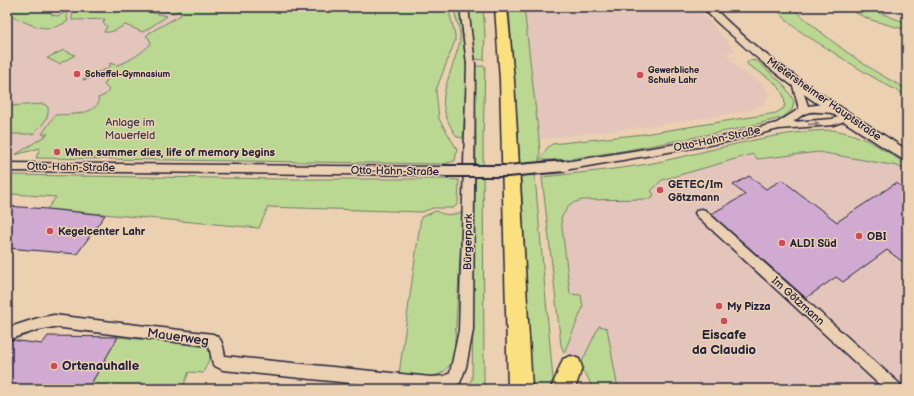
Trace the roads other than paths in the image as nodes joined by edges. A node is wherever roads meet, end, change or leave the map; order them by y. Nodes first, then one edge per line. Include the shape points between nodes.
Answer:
1 (464, 7) edge
2 (501, 7) edge
3 (708, 7) edge
4 (796, 82) junction
5 (836, 109) junction
6 (804, 110) junction
7 (847, 117) junction
8 (779, 126) junction
9 (907, 156) edge
10 (7, 166) edge
11 (701, 214) dead end
12 (7, 334) edge
13 (571, 368) dead end
14 (359, 376) joint
15 (520, 389) edge
16 (563, 389) edge
17 (895, 389) edge

1 - 14 street, Bürgerpark via 471,64 471,100 466,330 459,368 455,378 444,383 431,384
2 - 15 main road via 508,87
3 - 4 street, Mietersheimer Hauptstraße via 761,56
4 - 5 street, Mietersheimer Hauptstraße
4 - 6 street
5 - 6 street, Otto-Hahn-Straße
5 - 7 street, Mietersheimer Hauptstraße
6 - 8 street, Otto-Hahn-Straße
8 -> 7 street, Otto-Hahn-Straße via 833,122
7 - 9 street, Mietersheimer Hauptstraße
8 - 10 street, Otto-Hahn-Straße, bridge via 703,143 565,166 507,171
11 - 17 street, Im Götzmann
12 - 14 street, Mauerweg via 38,324 54,322 213,340 218,360 223,363
13 - 16 main road

